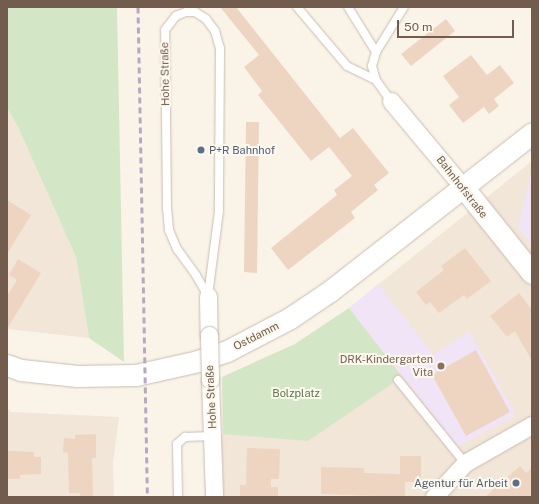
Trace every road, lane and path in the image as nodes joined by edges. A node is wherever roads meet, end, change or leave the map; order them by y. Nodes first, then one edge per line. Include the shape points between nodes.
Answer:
1 (297, 7) edge
2 (348, 7) edge
3 (404, 7) edge
4 (376, 52) junction
5 (376, 80) junction
6 (391, 101) joint
7 (532, 133) edge
8 (463, 187) junction
9 (532, 273) edge
10 (208, 296) junction
11 (7, 365) edge
12 (398, 380) dead end
13 (532, 425) edge
14 (213, 436) junction
15 (465, 463) junction
16 (178, 497) edge
17 (214, 497) edge
18 (434, 497) edge

1 - 5 lane via 347,66
2 - 4 lane
3 - 4 lane
4 - 5 lane via 372,66
5 - 6 lane
6 - 8 street, Bahnhofstraße
7 - 8 street, Ostdamm
8 - 9 street, Bahnhofstraße
8 - 11 street, Ostdamm via 330,291 284,322 226,351 198,361 136,375 77,376 21,370
10 - 10 lane, Hohe Straße via 214,268 219,211 220,54 215,31 195,12 186,12 176,16 165,30 167,209 169,230 177,250
10 - 14 street, Hohe Straße, bridge
12 - 15 lane
13 - 15 street
14 - 16 lane via 185,437 177,444
14 - 17 street, Hohe Straße
15 - 18 street

